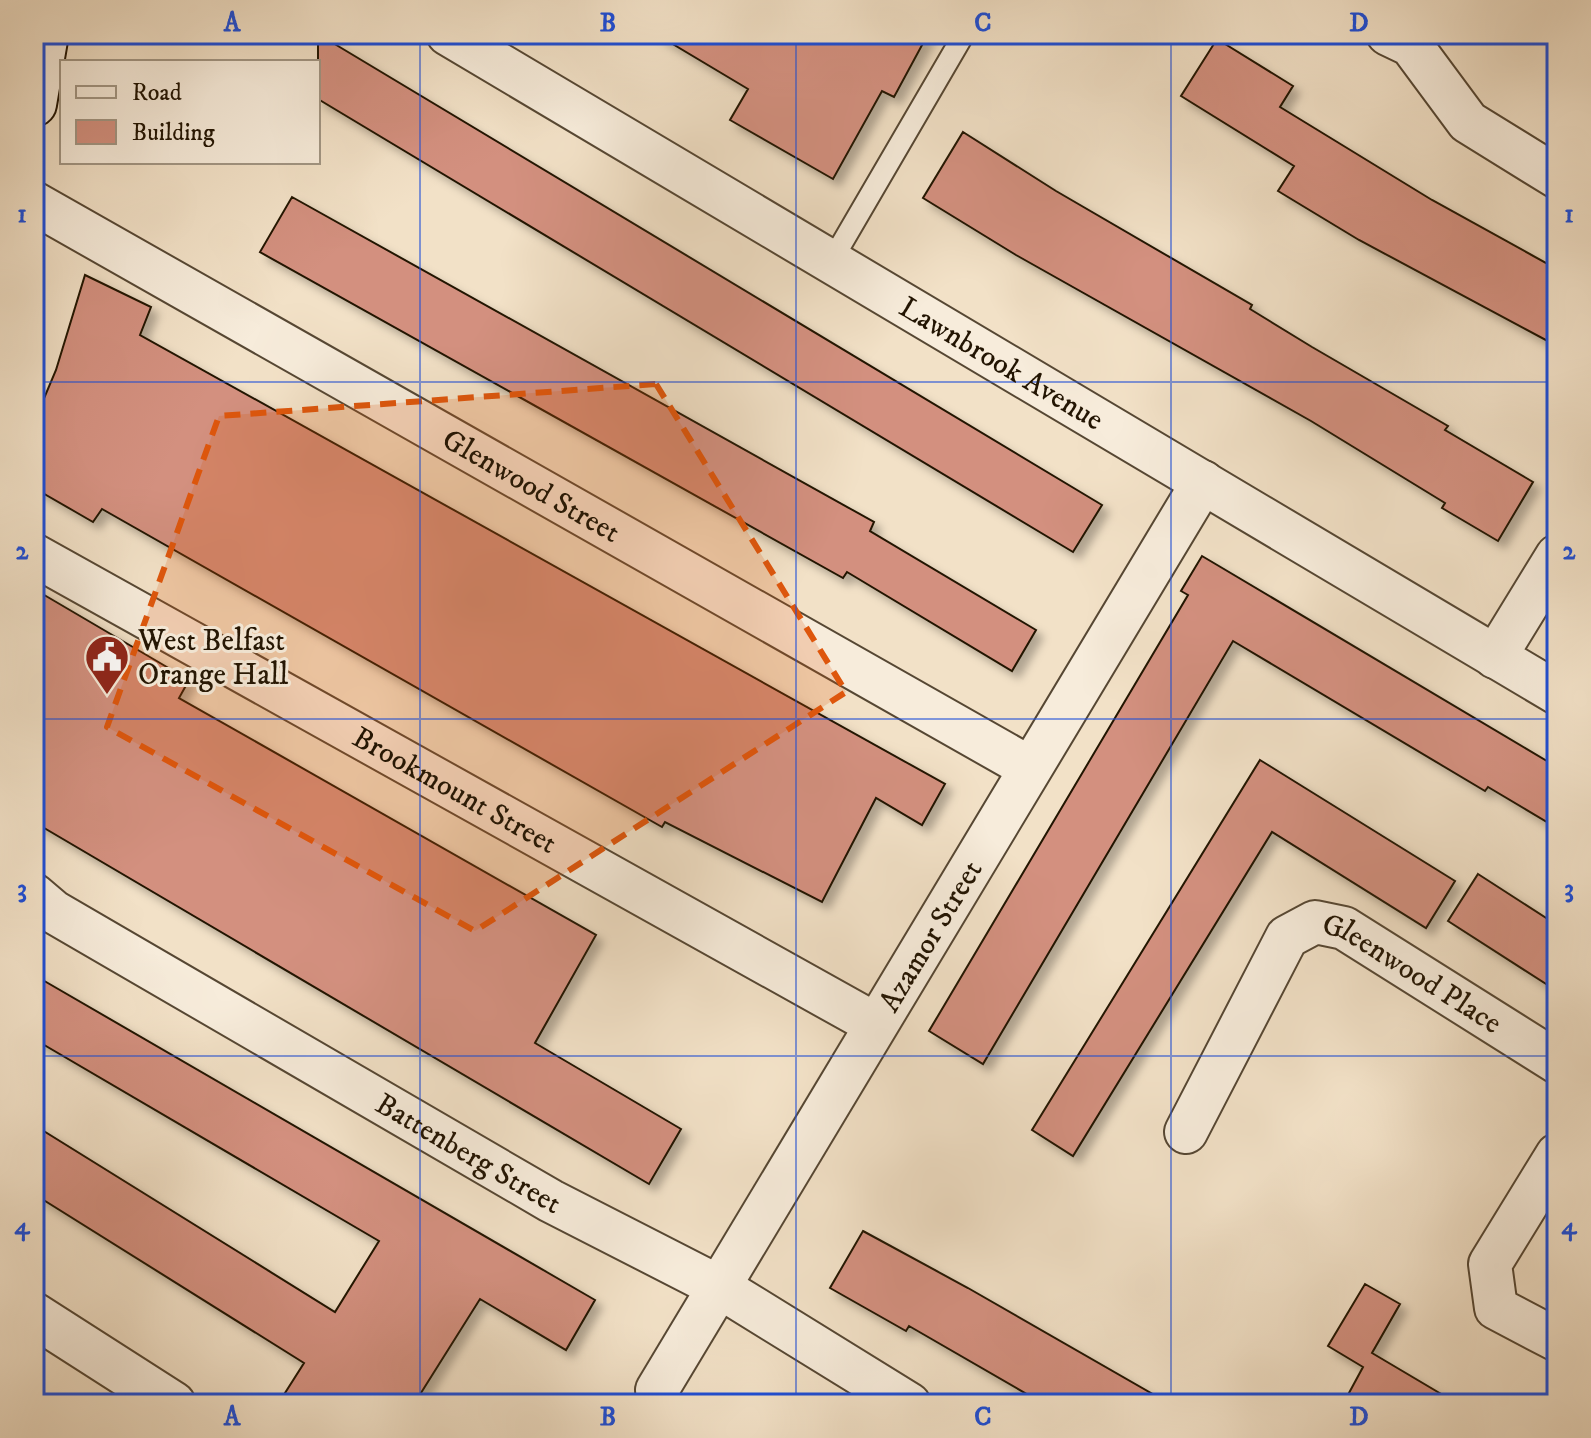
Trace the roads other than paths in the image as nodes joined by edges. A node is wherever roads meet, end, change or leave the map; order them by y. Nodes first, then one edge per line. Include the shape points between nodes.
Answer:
1 (46, 34) edge
2 (448, 34) edge
3 (964, 34) edge
4 (1388, 34) edge
5 (34, 104) edge
6 (1557, 177) edge
7 (34, 203) edge
8 (831, 262) junction
9 (1203, 482) junction
10 (34, 555) edge
11 (1557, 556) edge
12 (1495, 657) junction
13 (1557, 693) edge
14 (1030, 768) junction
15 (34, 895) edge
16 (875, 1024) junction
17 (1557, 1062) edge
18 (1186, 1132) dead end
19 (1557, 1155) edge
20 (721, 1288) junction
21 (34, 1315) edge
22 (1557, 1340) edge
23 (657, 1390) dead end
24 (173, 1404) edge
25 (909, 1404) edge

1 - 5 street
2 - 8 street, Lawnbrook Avenue
3 - 8 lane
4 - 6 street via 1411,45 1468,122
7 - 14 street, Glenwood Street
8 - 9 street, Lawnbrook Avenue
9 - 12 street, Lawnbrook Avenue
9 - 14 street, Azamor Street
10 - 16 street, Brookmount Street
11 - 12 street
12 - 13 street, Lawnbrook Avenue
14 - 16 street, Azamor Street
15 - 20 street, Battenberg Street via 54,912 551,1201
16 - 20 street, Azamor Street
17 - 18 street, Gleenwood Place via 1344,928 1315,922 1287,937
19 - 22 street via 1490,1264 1496,1308
20 - 23 street, Azamor Street
20 - 25 street, Battenberg Street
21 - 24 street

